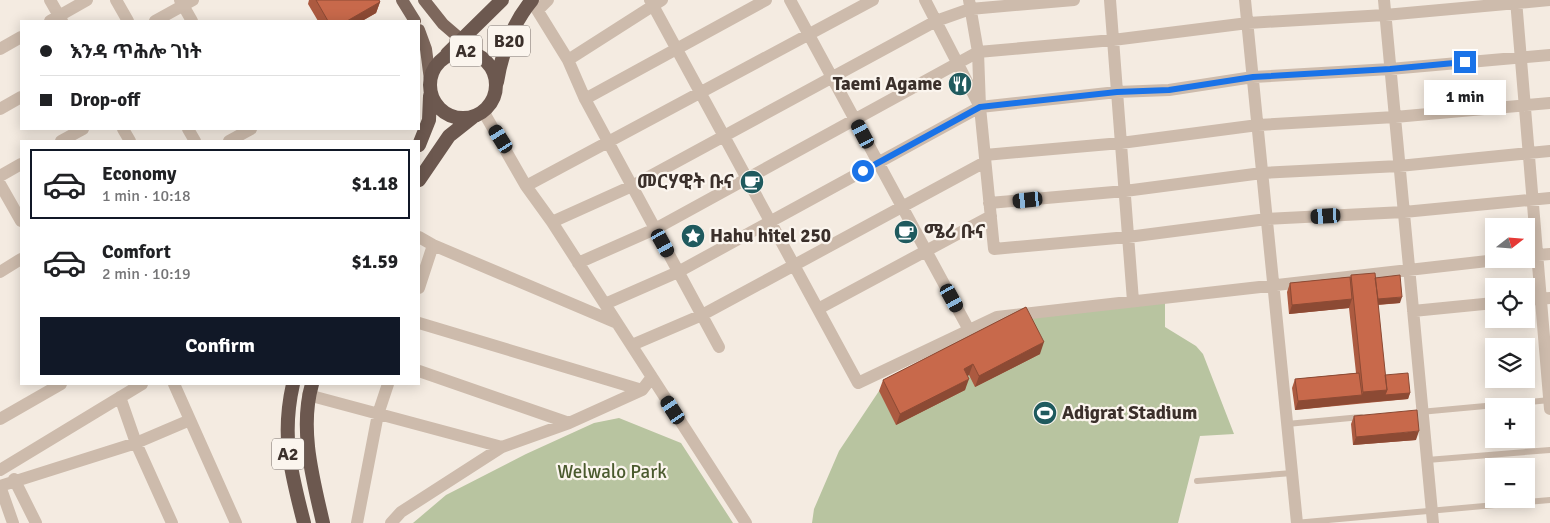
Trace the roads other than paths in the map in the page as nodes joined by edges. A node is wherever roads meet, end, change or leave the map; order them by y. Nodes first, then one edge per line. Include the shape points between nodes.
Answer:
1 (50, 0) edge
2 (87, 0) edge
3 (116, 0) edge
4 (402, 0) edge
5 (424, 0) edge
6 (502, 0) edge
7 (548, 0) edge
8 (766, 0) edge
9 (790, 0) edge
10 (873, 0) edge
11 (926, 0) edge
12 (1074, 0) edge
13 (1110, 0) edge
14 (1246, 0) edge
15 (1384, 0) edge
16 (1550, 0) edge
17 (185, 2) edge
18 (655, 2) edge
19 (1516, 2) edge
20 (533, 3) edge
21 (970, 5) edge
22 (1385, 15) junction
23 (57, 19) edge
24 (127, 20) edge
25 (157, 20) edge
26 (192, 20) edge
27 (413, 20) edge
28 (936, 21) junction
29 (1248, 22) junction
30 (420, 33) edge
31 (809, 35) junction
32 (20, 38) edge
33 (461, 40) junction
34 (1114, 40) junction
35 (0, 49) edge
36 (676, 49) junction
37 (978, 52) junction
38 (1550, 54) edge
39 (479, 55) junction
40 (1521, 57) junction
41 (443, 58) junction
42 (568, 60) junction
43 (958, 64) junction
44 (1390, 69) junction
45 (832, 77) junction
46 (1253, 77) junction
47 (430, 82) junction
48 (496, 87) junction
49 (1117, 92) junction
50 (700, 93) junction
51 (20, 98) edge
52 (585, 99) junction
53 (1550, 103) edge
54 (1525, 105) junction
55 (980, 107) junction
56 (0, 109) edge
57 (478, 114) junction
58 (1395, 117) junction
59 (855, 120) junction
60 (1258, 125) junction
61 (81, 130) edge
62 (249, 130) edge
63 (724, 136) junction
64 (63, 140) edge
65 (231, 140) edge
66 (420, 142) edge
67 (1121, 142) junction
68 (609, 143) junction
69 (1550, 152) edge
70 (1529, 153) junction
71 (985, 159) junction
72 (878, 163) junction
73 (20, 165) edge
74 (1400, 166) junction
75 (1262, 173) junction
76 (0, 176) edge
77 (420, 179) edge
78 (747, 179) junction
79 (0, 184) edge
80 (526, 186) junction
81 (632, 186) junction
82 (1125, 191) junction
83 (1550, 198) edge
84 (1533, 199) junction
85 (902, 207) junction
86 (990, 210) junction
87 (1404, 212) junction
88 (1267, 219) junction
89 (20, 220) edge
90 (552, 222) junction
91 (770, 222) junction
92 (655, 229) junction
93 (1128, 237) junction
94 (420, 238) edge
95 (432, 245) junction
96 (926, 250) junction
97 (1538, 255) edge
98 (20, 260) edge
99 (1485, 261) edge
100 (578, 263) junction
101 (794, 265) junction
102 (1409, 270) junction
103 (0, 272) edge
104 (678, 272) junction
105 (420, 285) edge
106 (1274, 285) junction
107 (1545, 298) edge
108 (1133, 301) junction
109 (605, 304) junction
110 (1485, 304) edge
111 (818, 309) junction
112 (1413, 311) junction
113 (702, 315) junction
114 (420, 323) edge
115 (617, 323) junction
116 (969, 330) junction
117 (632, 346) junction
118 (718, 347) dead end
119 (420, 371) edge
120 (652, 377) junction
121 (59, 385) edge
122 (140, 385) edge
123 (174, 385) edge
124 (293, 385) edge
125 (388, 385) edge
126 (310, 389) edge
127 (642, 390) junction
128 (120, 397) junction
129 (1550, 403) edge
130 (1418, 412) junction
131 (378, 414) junction
132 (1365, 417) edge
133 (0, 419) edge
134 (190, 420) junction
135 (569, 423) junction
136 (1287, 424) junction
137 (136, 443) junction
138 (502, 447) junction
139 (1550, 450) edge
140 (1427, 460) junction
141 (0, 470) edge
142 (1292, 473) junction
143 (14, 479) junction
144 (1197, 480) dead end
145 (0, 486) edge
146 (1550, 500) edge
147 (1433, 517) edge
148 (13, 523) edge
149 (36, 523) edge
150 (172, 523) edge
151 (236, 523) edge
152 (304, 523) edge
153 (323, 523) edge
154 (357, 523) edge
155 (390, 523) edge
156 (746, 523) edge
157 (1292, 523) edge
158 (1297, 523) edge

1 - 23 street
2 - 23 street
3 - 24 street
4 - 27 main road
5 - 33 main road, A2
6 - 33 highway, B20
7 - 20 street
8 - 36 street
9 - 31 street
10 - 31 street
11 - 28 street
12 - 21 street
13 - 34 street
14 - 29 street
15 - 22 street
16 - 19 street
17 - 25 street
17 - 26 street
18 - 36 street
18 - 42 street
19 - 22 street
19 - 40 street
20 - 42 street
20 - 48 highway, B20 via 513,29
21 - 28 street
21 - 37 street
22 - 29 street
22 - 44 street
28 - 43 street
28 - 45 street
29 - 34 street
29 - 46 street
30 - 47 main road, A2 via 426,49
31 - 45 street
31 - 50 street
32 - 35 street
33 - 39 main road, A2
33 - 41 highway, B20
34 - 37 street
34 - 49 street
36 - 50 street
36 - 52 street
37 - 43 street
37 - 55 street
38 - 40 street
39 - 41 highway, A2 via 461,51
39 - 48 highway, A2 via 493,70
40 - 44 street
40 - 54 street
41 - 47 highway, A2 via 434,67
42 - 52 street
43 - 55 street
43 - 59 street
44 - 46 street
44 - 58 street
45 - 59 street
45 - 63 street
46 - 49 street via 1169,90
46 - 60 street
47 - 57 highway, A2 via 435,102 444,112 456,117
47 - 66 highway, A2 via 429,120
48 - 57 highway, A2 via 493,101
49 - 55 street
49 - 67 street
50 - 63 street
50 - 68 street
51 - 56 street
52 - 68 street
53 - 54 street
54 - 58 street
54 - 70 street
55 - 71 street
55 - 72 street
57 - 77 highway, A2 via 450,136
57 - 80 street
58 - 60 street
58 - 74 street
59 - 72 street
59 - 78 street
60 - 67 street
60 - 75 street
61 - 64 street
62 - 65 street
63 - 78 street
63 - 81 street
67 - 71 street
67 - 82 street
68 - 80 street
68 - 81 street
69 - 70 street
70 - 74 street
70 - 84 street
71 - 85 street
71 - 86 street
72 - 85 street
72 - 91 street
73 - 76 street
74 - 75 street
74 - 87 street
75 - 82 street
75 - 88 street
78 - 91 street
78 - 92 street
79 - 89 street
80 - 90 street
81 - 90 street
81 - 92 street
82 - 86 street
82 - 93 street
83 - 84 street
84 - 87 street
84 - 97 street
85 - 96 street
85 - 101 street
86 - 93 street via 994,249
86 - 96 street
87 - 88 street
87 - 102 street
88 - 93 street
88 - 106 street
90 - 100 street
91 - 101 street
91 - 104 street
92 - 100 street
92 - 104 street
93 - 108 street
94 - 95 street
95 - 105 street
95 - 115 street
96 - 111 street
96 - 116 street
97 - 107 street
98 - 103 street
99 - 102 street
100 - 109 street
101 - 111 street
101 - 113 street
102 - 106 street
102 - 112 street
104 - 109 street
104 - 113 street
106 - 108 street
106 - 136 street
107 - 129 street
108 - 116 street via 997,317
109 - 115 street
110 - 112 street
111 - 116 street via 858,383
112 - 130 street
113 - 117 street
113 - 118 street
114 - 127 street
115 - 117 street
117 - 120 street
119 - 135 street
120 - 127 street
120 - 156 street
121 - 133 street
122 - 128 street
123 - 134 street
124 - 152 highway, A2 via 286,413 286,442
125 - 131 street
126 - 131 street
126 - 153 highway, A2 via 308,448
127 - 135 street
128 - 137 street
128 - 141 street
129 - 130 lane
130 - 140 street
131 - 138 street
131 - 154 street
132 - 136 lane
134 - 137 street
134 - 151 street
135 - 138 street
136 - 142 street
137 - 143 street
137 - 150 street
138 - 155 street via 401,512
139 - 140 lane
140 - 147 street
142 - 144 lane
142 - 158 street
143 - 145 street
143 - 149 street
145 - 148 street
146 - 147 lane
147 - 158 lane
157 - 158 lane

